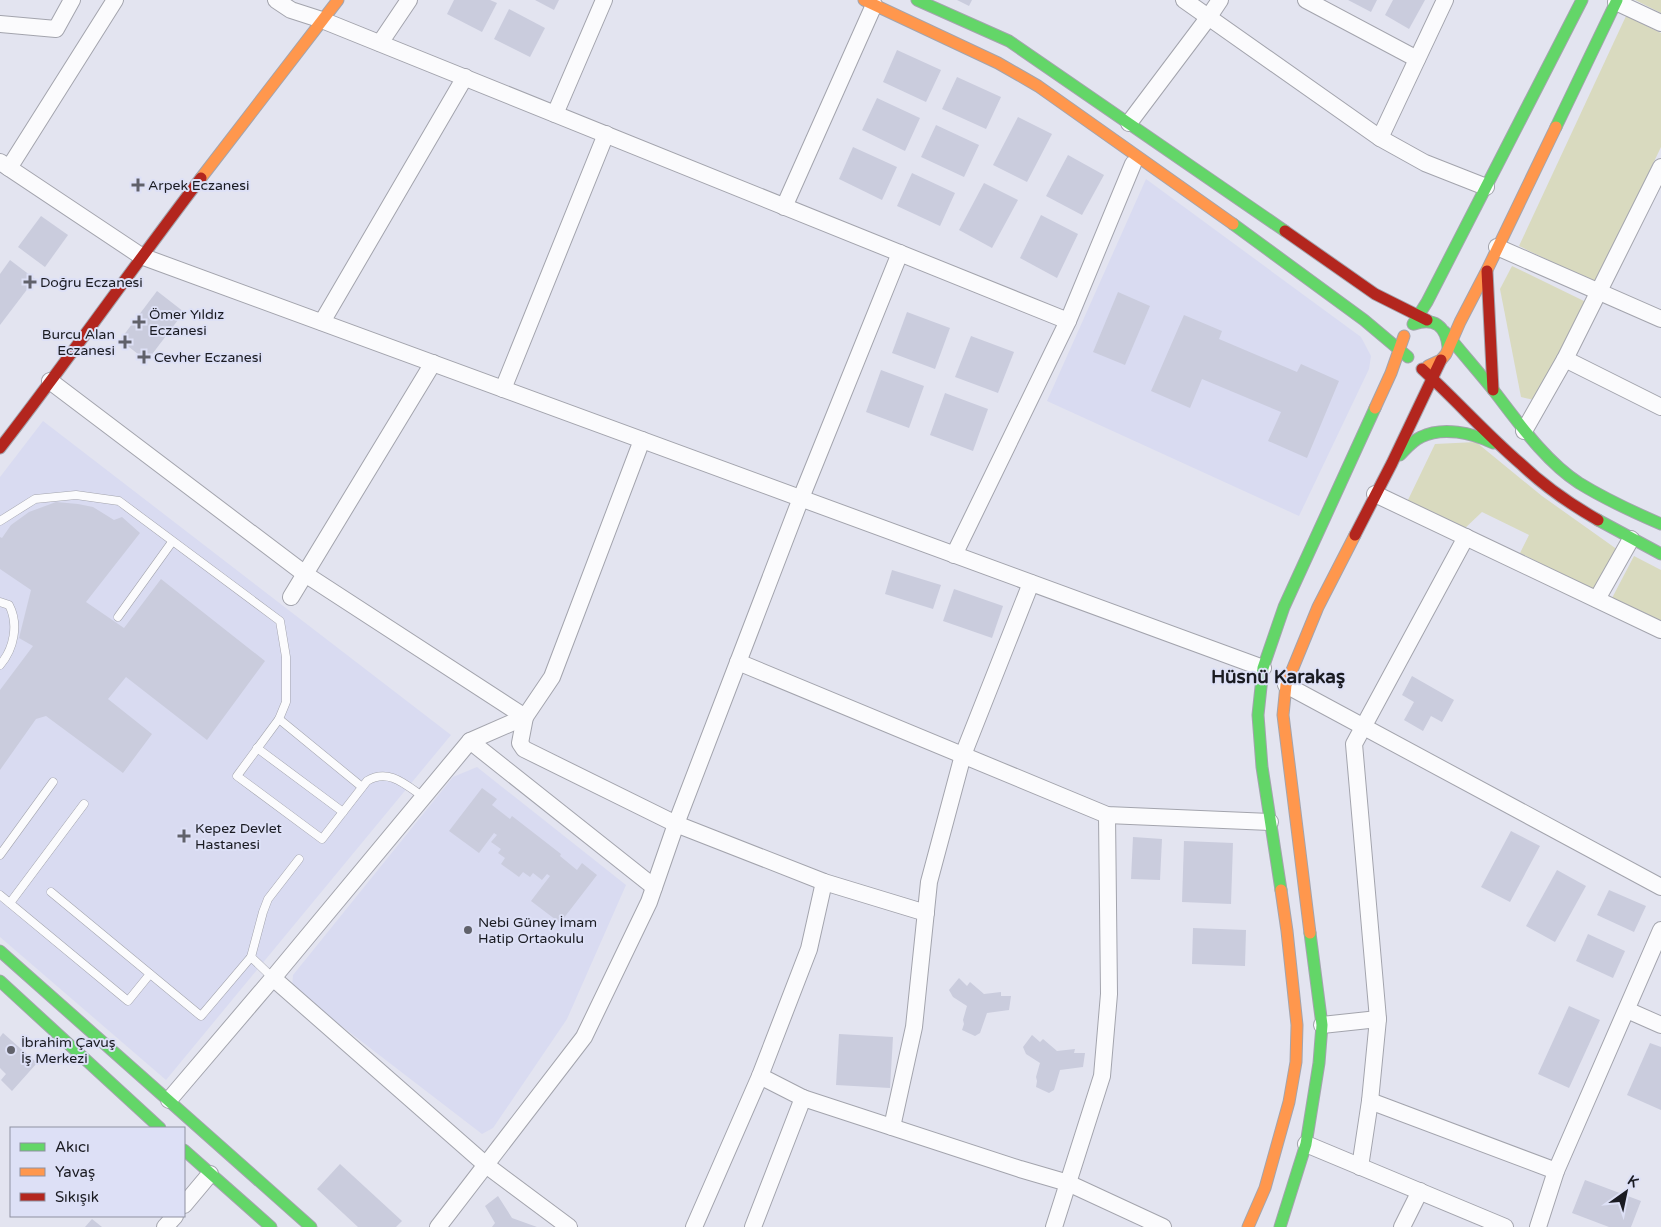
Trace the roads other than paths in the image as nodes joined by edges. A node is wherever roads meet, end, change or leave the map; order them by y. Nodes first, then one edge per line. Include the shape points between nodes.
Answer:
1 (72, 0) edge
2 (115, 0) edge
3 (276, 0) edge
4 (338, 0) edge
5 (409, 0) edge
6 (604, 0) edge
7 (917, 0) edge
8 (1184, 0) edge
9 (1220, 0) edge
10 (1306, 0) edge
11 (1445, 0) edge
12 (1582, 0) edge
13 (1616, 1) edge
14 (869, 2) edge
15 (1208, 18) junction
16 (322, 20) junction
17 (1661, 23) edge
18 (0, 24) edge
19 (380, 43) junction
20 (1417, 60) junction
21 (465, 77) junction
22 (555, 114) junction
23 (1129, 122) junction
24 (606, 134) junction
25 (1380, 138) junction
26 (1133, 164) dead end
27 (4, 165) edge
28 (1661, 167) edge
29 (1486, 187) junction
30 (784, 207) junction
31 (1497, 248) junction
32 (900, 254) junction
33 (141, 256) junction
34 (1487, 270) junction
35 (1599, 292) junction
36 (1661, 318) edge
37 (1419, 320) junction
38 (1068, 321) junction
39 (322, 322) junction
40 (1448, 339) junction
41 (1407, 357) junction
42 (1566, 359) junction
43 (1441, 360) junction
44 (433, 363) junction
45 (1432, 378) junction
46 (50, 381) junction
47 (502, 389) junction
48 (1493, 390) junction
49 (1661, 407) edge
50 (1524, 431) junction
51 (642, 440) junction
52 (1502, 447) junction
53 (0, 448) edge
54 (1392, 463) junction
55 (1375, 494) junction
56 (801, 498) junction
57 (0, 521) edge
58 (1661, 524) edge
59 (1466, 537) junction
60 (1631, 539) junction
61 (172, 542) junction
62 (1661, 554) edge
63 (954, 555) junction
64 (306, 574) junction
65 (1031, 583) junction
66 (291, 597) dead end
67 (1597, 599) junction
68 (0, 602) edge
69 (118, 617) dead end
70 (1661, 630) edge
71 (738, 662) junction
72 (0, 665) edge
73 (1263, 668) junction
74 (1286, 685) junction
75 (525, 717) junction
76 (279, 719) junction
77 (1363, 725) junction
78 (470, 741) junction
79 (257, 748) junction
80 (963, 755) junction
81 (53, 782) dead end
82 (362, 787) junction
83 (422, 796) junction
84 (84, 804) dead end
85 (343, 812) junction
86 (1107, 814) junction
87 (1270, 822) junction
88 (676, 824) junction
89 (0, 855) edge
90 (299, 859) dead end
91 (824, 882) junction
92 (654, 887) junction
93 (1661, 887) edge
94 (51, 892) dead end
95 (0, 895) edge
96 (10, 903) junction
97 (926, 913) junction
98 (1661, 930) edge
99 (0, 950) edge
100 (251, 957) junction
101 (150, 974) junction
102 (273, 978) junction
103 (0, 981) edge
104 (1627, 1010) junction
105 (1378, 1019) junction
106 (1322, 1025) junction
107 (1661, 1025) edge
108 (760, 1076) junction
109 (803, 1098) junction
110 (169, 1100) junction
111 (1370, 1101) junction
112 (159, 1127) edge
113 (892, 1127) junction
114 (1306, 1144) junction
115 (185, 1151) edge
116 (486, 1165) junction
117 (1360, 1167) junction
118 (1556, 1172) junction
119 (210, 1174) junction
120 (1068, 1183) junction
121 (1420, 1191) junction
122 (185, 1204) edge
123 (174, 1217) edge
124 (165, 1227) edge
125 (271, 1227) edge
126 (311, 1227) edge
127 (438, 1227) edge
128 (569, 1227) edge
129 (694, 1227) edge
130 (752, 1227) edge
131 (1054, 1227) edge
132 (1163, 1227) edge
133 (1248, 1227) edge
134 (1280, 1227) edge
135 (1402, 1227) edge
136 (1505, 1227) edge
137 (1538, 1227) edge

1 - 18 street via 56,29
2 - 27 street
3 - 16 street via 291,10
4 - 16 main road
5 - 19 street
6 - 22 street
7 - 23 main road via 1009,41
8 - 15 street
9 - 15 street
10 - 20 street
11 - 20 street
12 - 29 main road
13 - 17 street
13 - 31 main road
14 - 30 street
14 - 41 main road via 998,63 1038,86 1246,233 1364,320
15 - 23 street
15 - 25 street
16 - 19 street
16 - 33 main road
19 - 21 street
20 - 25 street
21 - 22 street
21 - 39 street
22 - 24 street
23 - 37 main road via 1375,294
24 - 30 street
24 - 47 street
25 - 29 street via 1425,163
26 - 38 street
27 - 33 street
28 - 35 street
29 - 37 main road
30 - 32 street
31 - 34 main road
31 - 35 street
32 - 38 street
32 - 56 street
33 - 39 street
33 - 46 main road
34 - 40 main road
34 - 48 main road
35 - 36 street
35 - 42 street
37 - 40 main road via 1441,326
37 - 41 main road via 1404,336
38 - 63 street
39 - 44 street
40 - 43 main road via 1446,354
40 - 48 main road
41 - 43 main road via 1428,366
41 - 45 main road
41 - 73 main road via 1391,373 1284,607
42 - 49 street
42 - 50 street
43 - 45 main road
44 - 47 street
44 - 64 street
45 - 52 main road
45 - 54 main road
46 - 53 main road
46 - 64 street
47 - 51 street
48 - 50 main road
50 - 58 main road via 1578,482
51 - 56 street
51 - 75 street via 552,677
52 - 54 main road via 1480,436 1440,433 1421,437
52 - 60 main road via 1565,500
54 - 55 main road
55 - 59 street
55 - 74 main road via 1318,607
56 - 63 street
56 - 71 street
57 - 61 lane via 35,500 76,495 119,501
59 - 67 street
59 - 77 street
60 - 62 main road
60 - 67 street
61 - 69 lane
61 - 76 lane via 280,622 286,657 286,702
63 - 65 street
64 - 66 street
64 - 75 street
65 - 73 street
65 - 80 street
67 - 70 street
68 - 72 lane via 9,605 14,614 14,630 12,645
71 - 80 street
71 - 88 street
73 - 87 main road via 1258,715
74 - 77 street
74 - 106 main road via 1283,716
75 - 78 street
75 - 88 street via 520,743 524,749
76 - 79 lane
76 - 82 lane
77 - 93 street
77 - 105 street via 1354,744
78 - 83 street
78 - 92 street
79 - 85 lane
79 - 85 lane via 237,776 322,839
80 - 86 street
80 - 97 street via 929,882
81 - 89 lane
82 - 83 lane via 373,778 387,776 400,780
82 - 85 lane
83 - 102 street
84 - 96 lane
86 - 87 street
86 - 120 street via 1109,994 1102,1076
87 - 133 main road via 1287,931 1297,1025 1296,1062 1281,1135 1265,1188
88 - 91 street
88 - 92 street
90 - 100 lane via 268,899
91 - 97 street
91 - 108 street via 809,949
92 - 116 street via 584,1037
94 - 101 lane
95 - 96 lane
96 - 101 lane via 128,1001
97 - 113 street via 914,1027
98 - 104 street
99 - 110 main road
100 - 101 lane via 201,1016
100 - 102 lane
102 - 110 street
102 - 116 street
103 - 112 main road
104 - 107 street
104 - 118 street
105 - 106 street
105 - 111 street
106 - 114 main road
108 - 109 street
108 - 129 street
109 - 113 street
109 - 130 street
110 - 126 main road
111 - 117 street
111 - 118 street
113 - 120 street
114 - 117 street
114 - 134 main road
115 - 119 main road
116 - 127 street
116 - 128 street
117 - 121 street
118 - 137 street
119 - 122 street
119 - 125 main road
120 - 131 street
120 - 132 street
121 - 135 street
121 - 136 street
123 - 124 street

